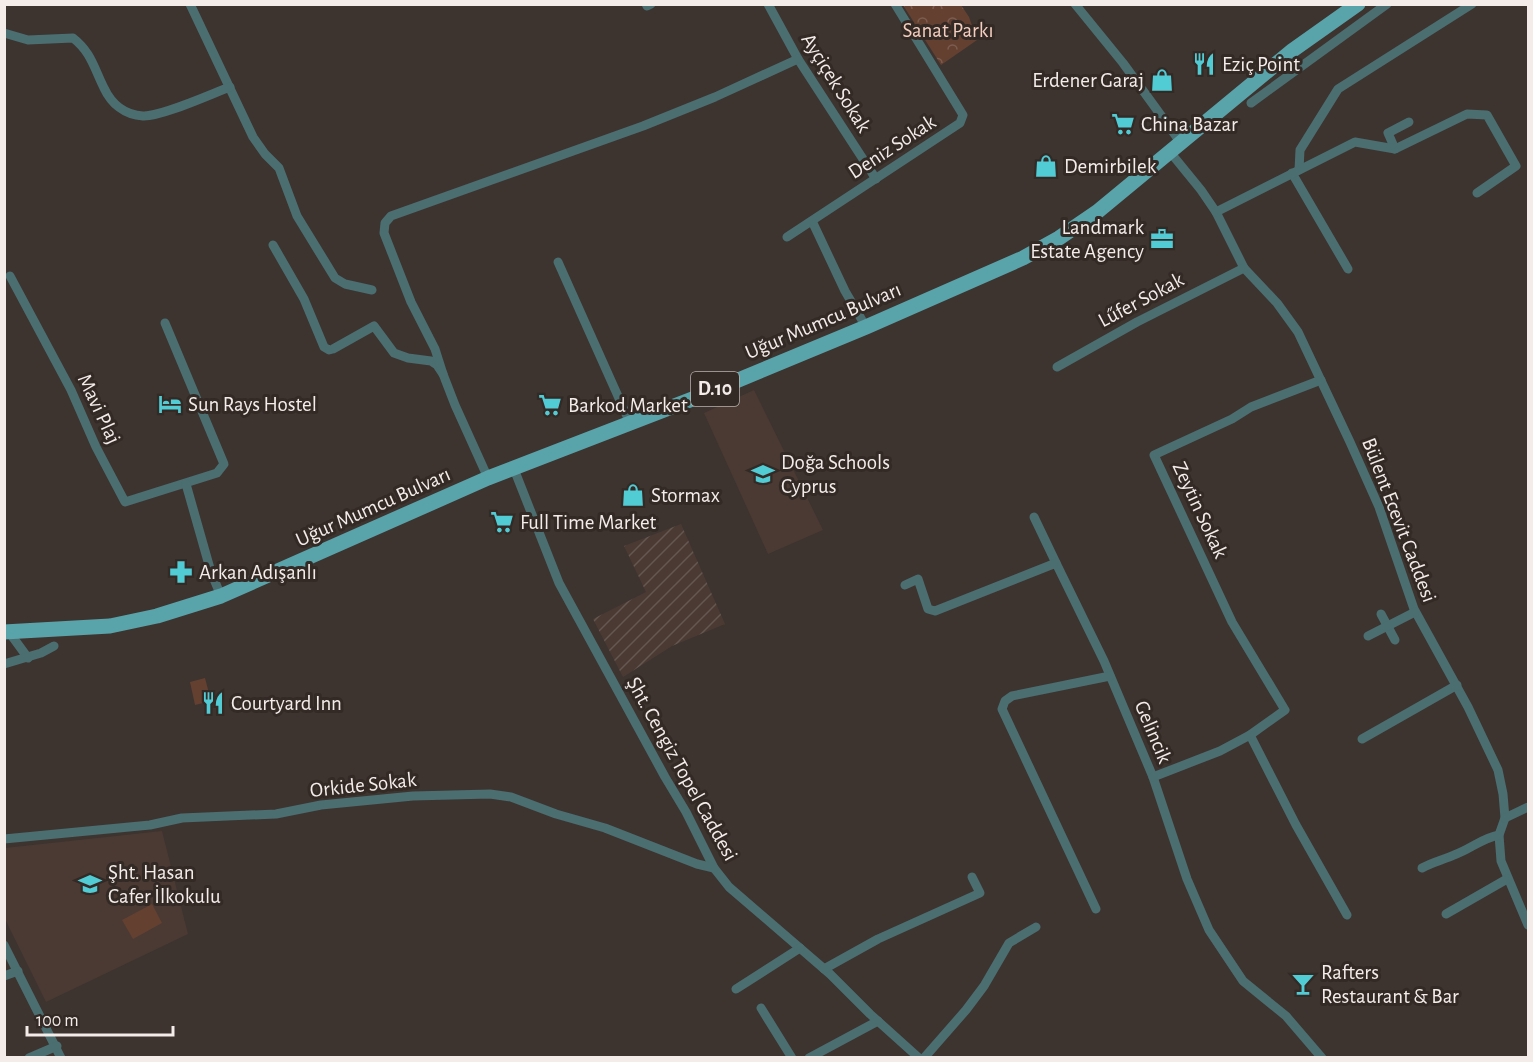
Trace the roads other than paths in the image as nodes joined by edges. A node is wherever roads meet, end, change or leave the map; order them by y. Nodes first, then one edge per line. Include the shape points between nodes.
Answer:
1 (190, 4) edge
2 (646, 4) edge
3 (651, 4) edge
4 (768, 4) edge
5 (895, 4) edge
6 (1075, 4) edge
7 (1358, 4) edge
8 (1387, 4) edge
9 (1472, 4) edge
10 (4, 33) edge
11 (798, 59) junction
12 (230, 87) junction
13 (1251, 103) dead end
14 (1409, 122) dead end
15 (1176, 147) junction
16 (1395, 149) junction
17 (1296, 171) junction
18 (876, 179) junction
19 (1477, 193) dead end
20 (1216, 212) junction
21 (812, 221) junction
22 (787, 237) dead end
23 (273, 245) dead end
24 (558, 262) dead end
25 (1244, 268) junction
26 (1348, 269) dead end
27 (10, 276) dead end
28 (372, 290) dead end
29 (165, 323) dead end
30 (866, 327) junction
31 (1057, 367) dead end
32 (443, 374) junction
33 (1321, 380) junction
34 (630, 423) junction
35 (514, 469) junction
36 (488, 478) junction
37 (186, 484) junction
38 (1034, 517) dead end
39 (1056, 563) junction
40 (905, 585) dead end
41 (221, 596) junction
42 (1415, 612) junction
43 (1381, 614) dead end
44 (1388, 626) junction
45 (7, 632) edge
46 (1368, 636) dead end
47 (1395, 640) dead end
48 (54, 645) dead end
49 (28, 658) junction
50 (4, 664) edge
51 (1110, 676) junction
52 (1457, 685) junction
53 (1250, 735) junction
54 (1362, 739) dead end
55 (1153, 777) junction
56 (1528, 807) edge
57 (1505, 818) junction
58 (1499, 835) junction
59 (4, 839) edge
60 (714, 868) junction
61 (1422, 868) dead end
62 (972, 877) dead end
63 (1507, 879) junction
64 (1096, 909) dead end
65 (1446, 914) dead end
66 (1347, 915) dead end
67 (1528, 926) edge
68 (1036, 927) dead end
69 (4, 945) edge
70 (800, 948) junction
71 (824, 969) junction
72 (18, 971) junction
73 (4, 976) edge
74 (736, 989) dead end
75 (761, 1008) dead end
76 (878, 1021) junction
77 (57, 1046) junction
78 (819, 1054) edge
79 (29, 1058) edge
80 (61, 1058) edge
81 (792, 1058) edge
82 (809, 1058) edge
83 (919, 1058) edge
84 (924, 1058) edge
85 (1322, 1058) edge

1 - 12 street
2 - 3 street
4 - 11 street, Ayçiçek Sokak
5 - 18 street, Deniz Sokak via 963,115 953,129
6 - 15 street, Bülent Ecevit Caddesi via 1123,63
7 - 15 main road, Uğur Mumcu Bulvarı / D.10 via 1293,50
8 - 13 street
9 - 17 street via 1338,89 1300,150
10 - 12 street via 28,40 73,38 84,47 115,105 143,116
11 - 18 street, Ayçiçek Sokak
11 - 32 street via 643,126 391,216 384,233
12 - 28 street via 253,137 279,168 297,216 335,278
14 - 16 street via 1388,133
15 - 20 street, Bülent Ecevit Caddesi
15 - 30 main road, Uğur Mumcu Bulvarı / D.10 via 1059,238 1023,258
16 - 17 street via 1355,142
16 - 19 street via 1467,114 1487,115 1516,166
17 - 20 street
17 - 26 street
18 - 21 street, Deniz Sokak
20 - 25 street, Bülent Ecevit Caddesi
21 - 22 street, Deniz Sokak
21 - 30 street
23 - 32 street via 304,299 324,347 333,349 374,326 394,353 431,361
24 - 34 street
25 - 31 street, Lűfer Sokak
25 - 33 street, Bülent Ecevit Caddesi via 1298,332
27 - 37 street, Mavi Plaj via 125,502
29 - 37 street via 224,460 217,473
30 - 34 main road, Uğur Mumcu Bulvarı / D.10
32 - 36 street
33 - 42 street, Bülent Ecevit Caddesi via 1379,507
33 - 53 street, Zeytin Sokak via 1251,407 1154,455 1232,622 1285,710
34 - 35 main road, Uğur Mumcu Bulvarı / D.10
35 - 36 main road, Uğur Mumcu Bulvarı / D.10
35 - 60 street, Şht. Cengiz Topel Caddesi via 560,583
36 - 41 main road, Uğur Mumcu Bulvarı / D.10
37 - 41 street
38 - 39 street, Gelincik
39 - 40 street via 935,611 928,609 918,579
39 - 51 street, Gelincik
41 - 45 main road, Uğur Mumcu Bulvarı / D.10 via 110,626
42 - 44 street
42 - 52 street, Bülent Ecevit Caddesi
43 - 44 street
44 - 46 street
44 - 47 street
45 - 49 street
48 - 49 street
49 - 50 street
51 - 55 street, Gelincik
51 - 64 street via 1012,696 1002,710
52 - 54 street
52 - 57 street, Bülent Ecevit Caddesi via 1498,770
53 - 55 street via 1220,752
53 - 66 street
55 - 85 street, Gelincik via 1187,879 1219,948 1243,981 1286,1016
56 - 57 street
57 - 58 street, Bülent Ecevit Caddesi
58 - 61 street via 1486,837
58 - 63 street, Bülent Ecevit Caddesi
59 - 60 street, Orkide Sokak via 150,825 182,818 276,814 321,805 413,796 490,794 511,797 605,828
60 - 70 street, Şht. Cengiz Topel Caddesi via 729,887
62 - 71 street via 980,893 878,939
63 - 65 street
63 - 67 street, Bülent Ecevit Caddesi
68 - 84 street via 1008,943 984,986
69 - 72 street
70 - 71 street, Şht. Cengiz Topel Caddesi
70 - 74 street
71 - 76 street, Şht. Cengiz Topel Caddesi
72 - 73 street
72 - 77 street
75 - 81 street
76 - 78 street
76 - 83 street, Şht. Cengiz Topel Caddesi
77 - 79 street
77 - 80 street
78 - 82 street

